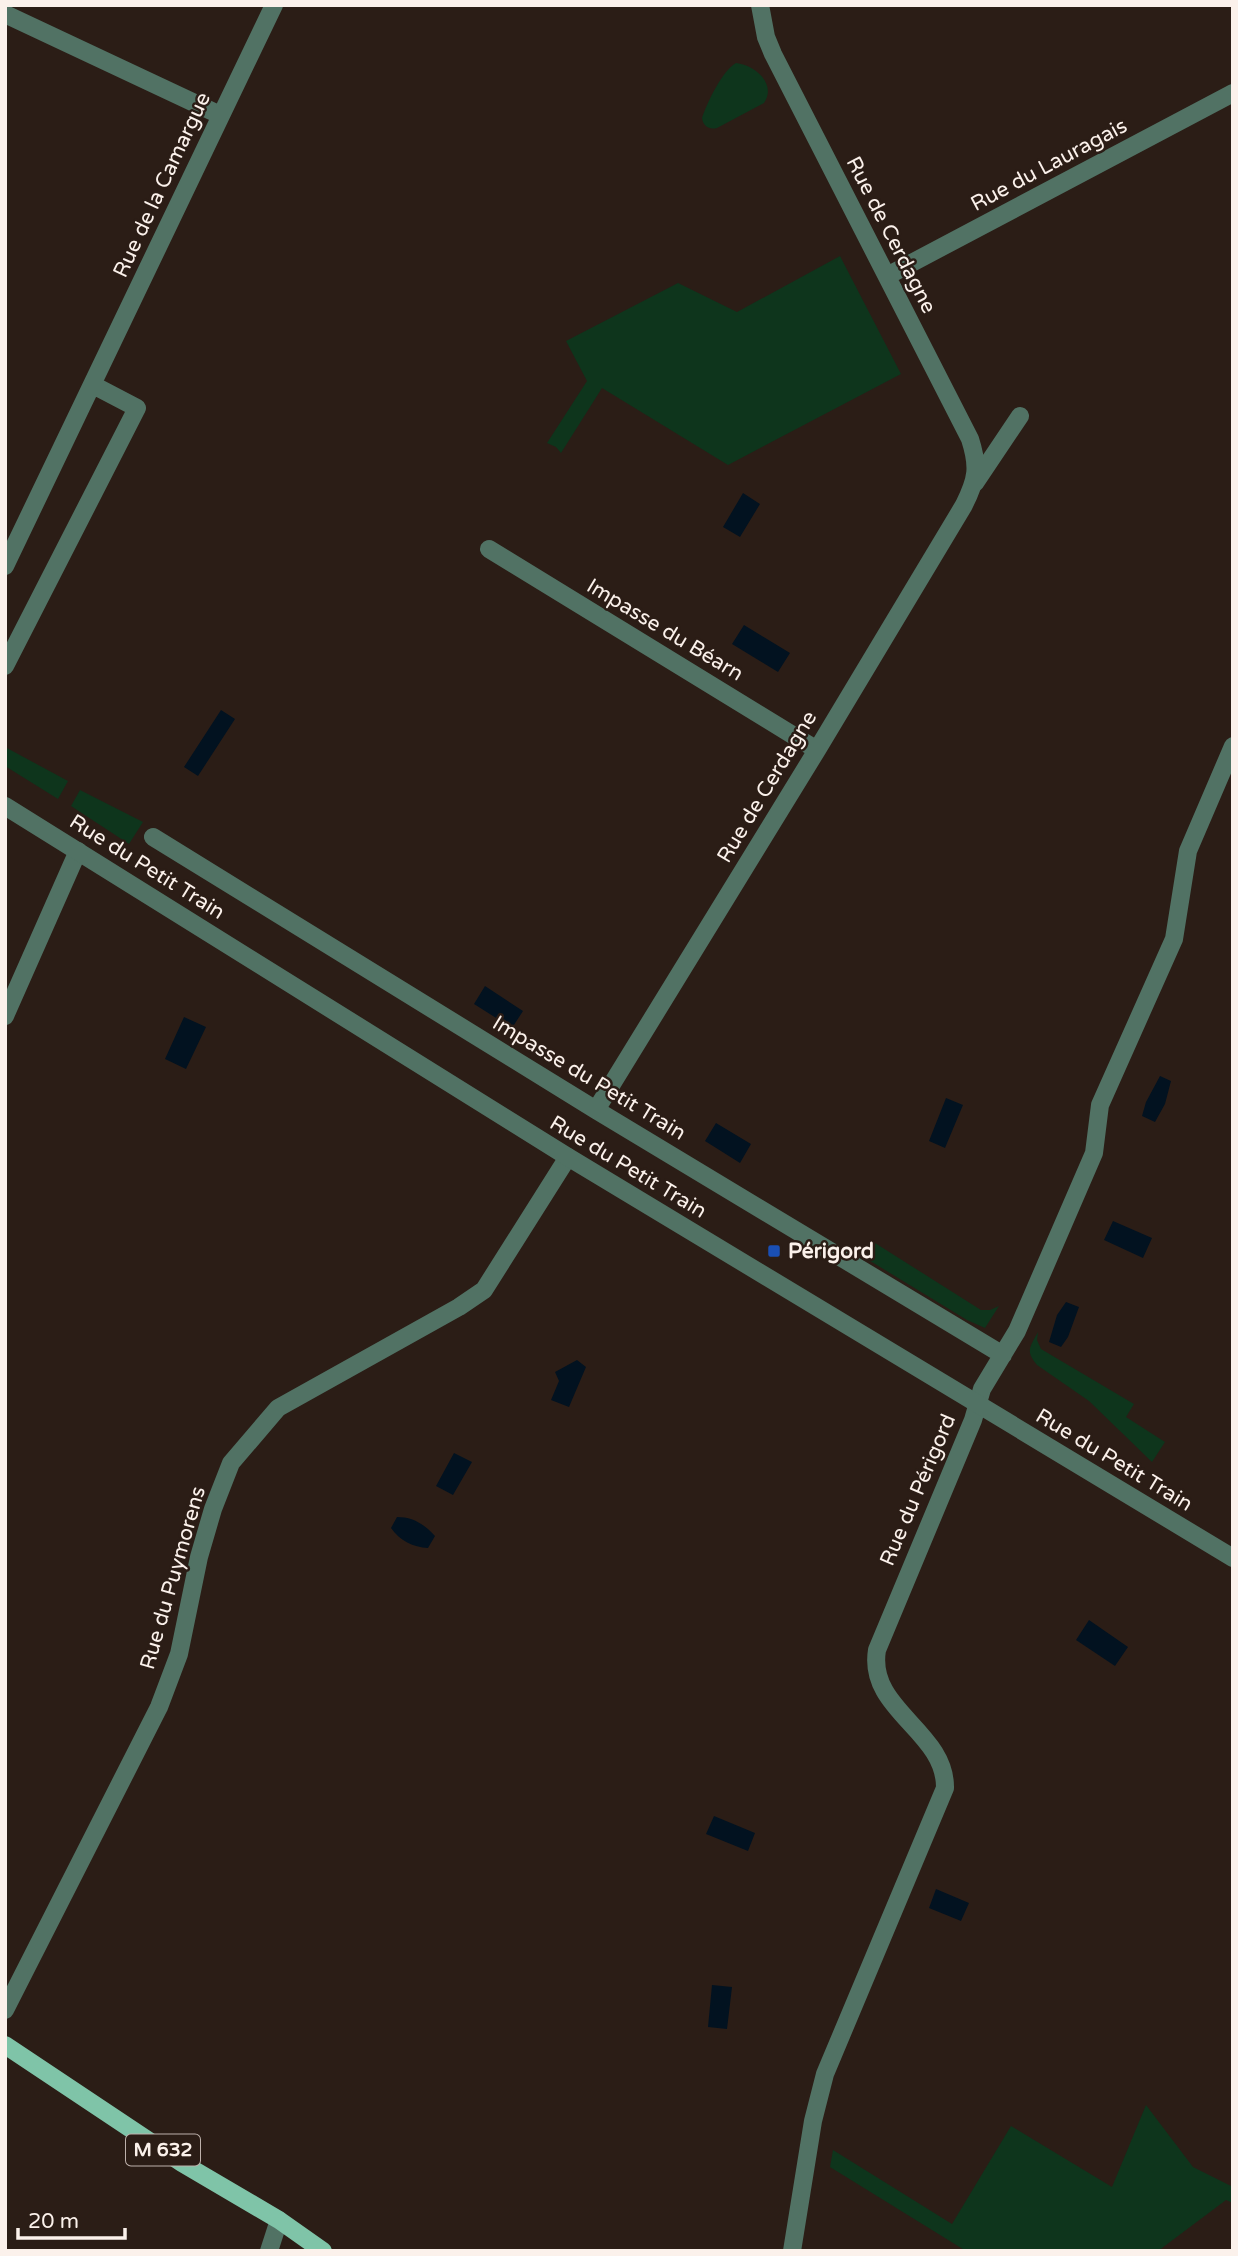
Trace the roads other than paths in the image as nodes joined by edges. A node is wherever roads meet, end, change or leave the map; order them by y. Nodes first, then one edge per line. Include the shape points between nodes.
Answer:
1 (274, 5) edge
2 (760, 5) edge
3 (5, 14) edge
4 (1233, 93) edge
5 (220, 115) junction
6 (887, 276) junction
7 (93, 385) junction
8 (1020, 416) dead end
9 (973, 486) junction
10 (489, 550) dead end
11 (5, 566) edge
12 (5, 666) edge
13 (1233, 746) edge
14 (817, 750) junction
15 (5, 806) edge
16 (153, 837) dead end
17 (78, 851) junction
18 (5, 1016) edge
19 (596, 1110) junction
20 (568, 1157) junction
21 (1003, 1355) junction
22 (978, 1406) junction
23 (1233, 1558) edge
24 (5, 2010) edge
25 (5, 2045) edge
26 (279, 2220) junction
27 (268, 2251) edge
28 (323, 2251) edge
29 (792, 2251) edge

1 - 5 street, Rue de la Camargue
2 - 6 street, Rue de Cerdagne via 766,37
3 - 5 street
4 - 6 street, Rue du Lauragais
5 - 7 street, Rue de la Camargue
6 - 9 street, Rue de Cerdagne via 970,439 976,458
7 - 11 street, Rue de la Camargue
7 - 12 street via 137,408
8 - 9 street, Rue de Cerdagne
9 - 14 street, Rue de Cerdagne
10 - 14 street, Impasse du Béarn
13 - 21 street, Rue du Périgord via 1188,850 1174,939 1100,1105 1094,1153
14 - 19 street, Rue de Cerdagne
15 - 17 street, Rue du Petit Train
16 - 19 street, Impasse du Petit Train
17 - 18 street
17 - 20 street, Rue du Petit Train
19 - 21 street, Impasse du Petit Train
20 - 22 street, Rue du Petit Train
20 - 24 street, Rue du Puymorens via 484,1290 278,1408 231,1463 206,1533 178,1654 159,1707
21 - 22 street, Rue du Périgord via 982,1389
22 - 23 street, Rue du Petit Train
22 - 29 street, Rue du Périgord via 875,1659 884,1692 937,1757 944,1788 825,2074
25 - 26 main road, M 632 via 182,2163
26 - 27 street
26 - 28 main road, M 632

